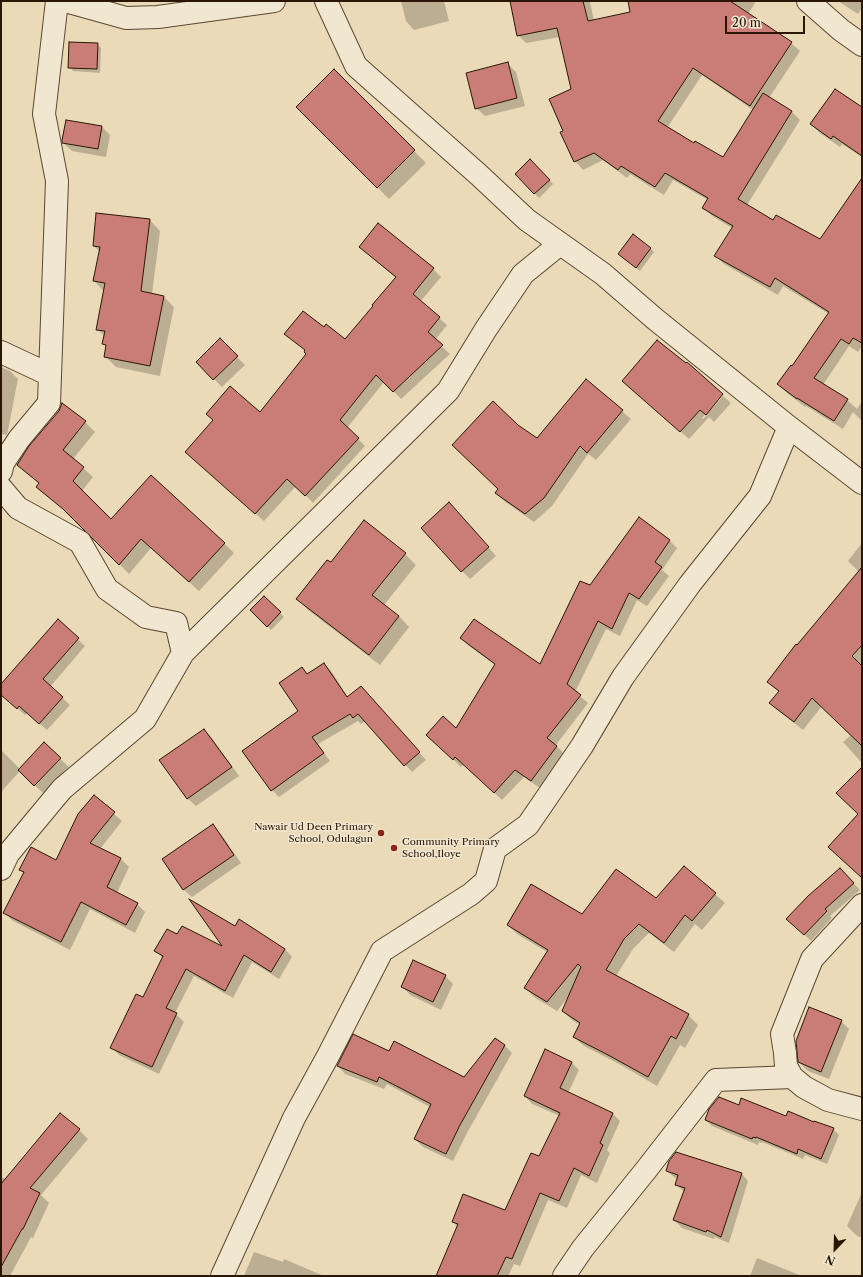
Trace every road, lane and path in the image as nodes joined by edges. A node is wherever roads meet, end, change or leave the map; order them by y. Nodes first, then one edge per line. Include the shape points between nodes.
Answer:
1 (57, 1) edge
2 (66, 1) edge
3 (274, 1) edge
4 (326, 1) edge
5 (808, 1) edge
6 (862, 45) edge
7 (560, 244) junction
8 (1, 352) edge
9 (50, 375) junction
10 (789, 427) junction
11 (1, 471) edge
12 (862, 483) edge
13 (1, 488) edge
14 (183, 653) junction
15 (1, 869) edge
16 (862, 905) edge
17 (792, 1077) junction
18 (862, 1109) edge
19 (222, 1276) edge
20 (564, 1276) edge

1 - 9 street via 44,114 57,181
2 - 3 street via 126,18 158,17
4 - 7 street via 356,66 527,220
5 - 6 street
7 - 10 street via 603,274
7 - 14 street via 523,274 448,391
8 - 9 street
9 - 11 street via 49,403 19,439 3,463
10 - 12 street
10 - 19 street via 760,496 690,584 623,676 582,746 528,825 495,849 486,881 471,894 382,951 294,1118
13 - 14 street via 18,508 80,542 107,589 146,617 176,623
14 - 15 street via 145,719 62,789 8,854
16 - 17 street via 812,959 782,1034 786,1066
17 - 18 street via 828,1100
17 - 20 street via 716,1080

